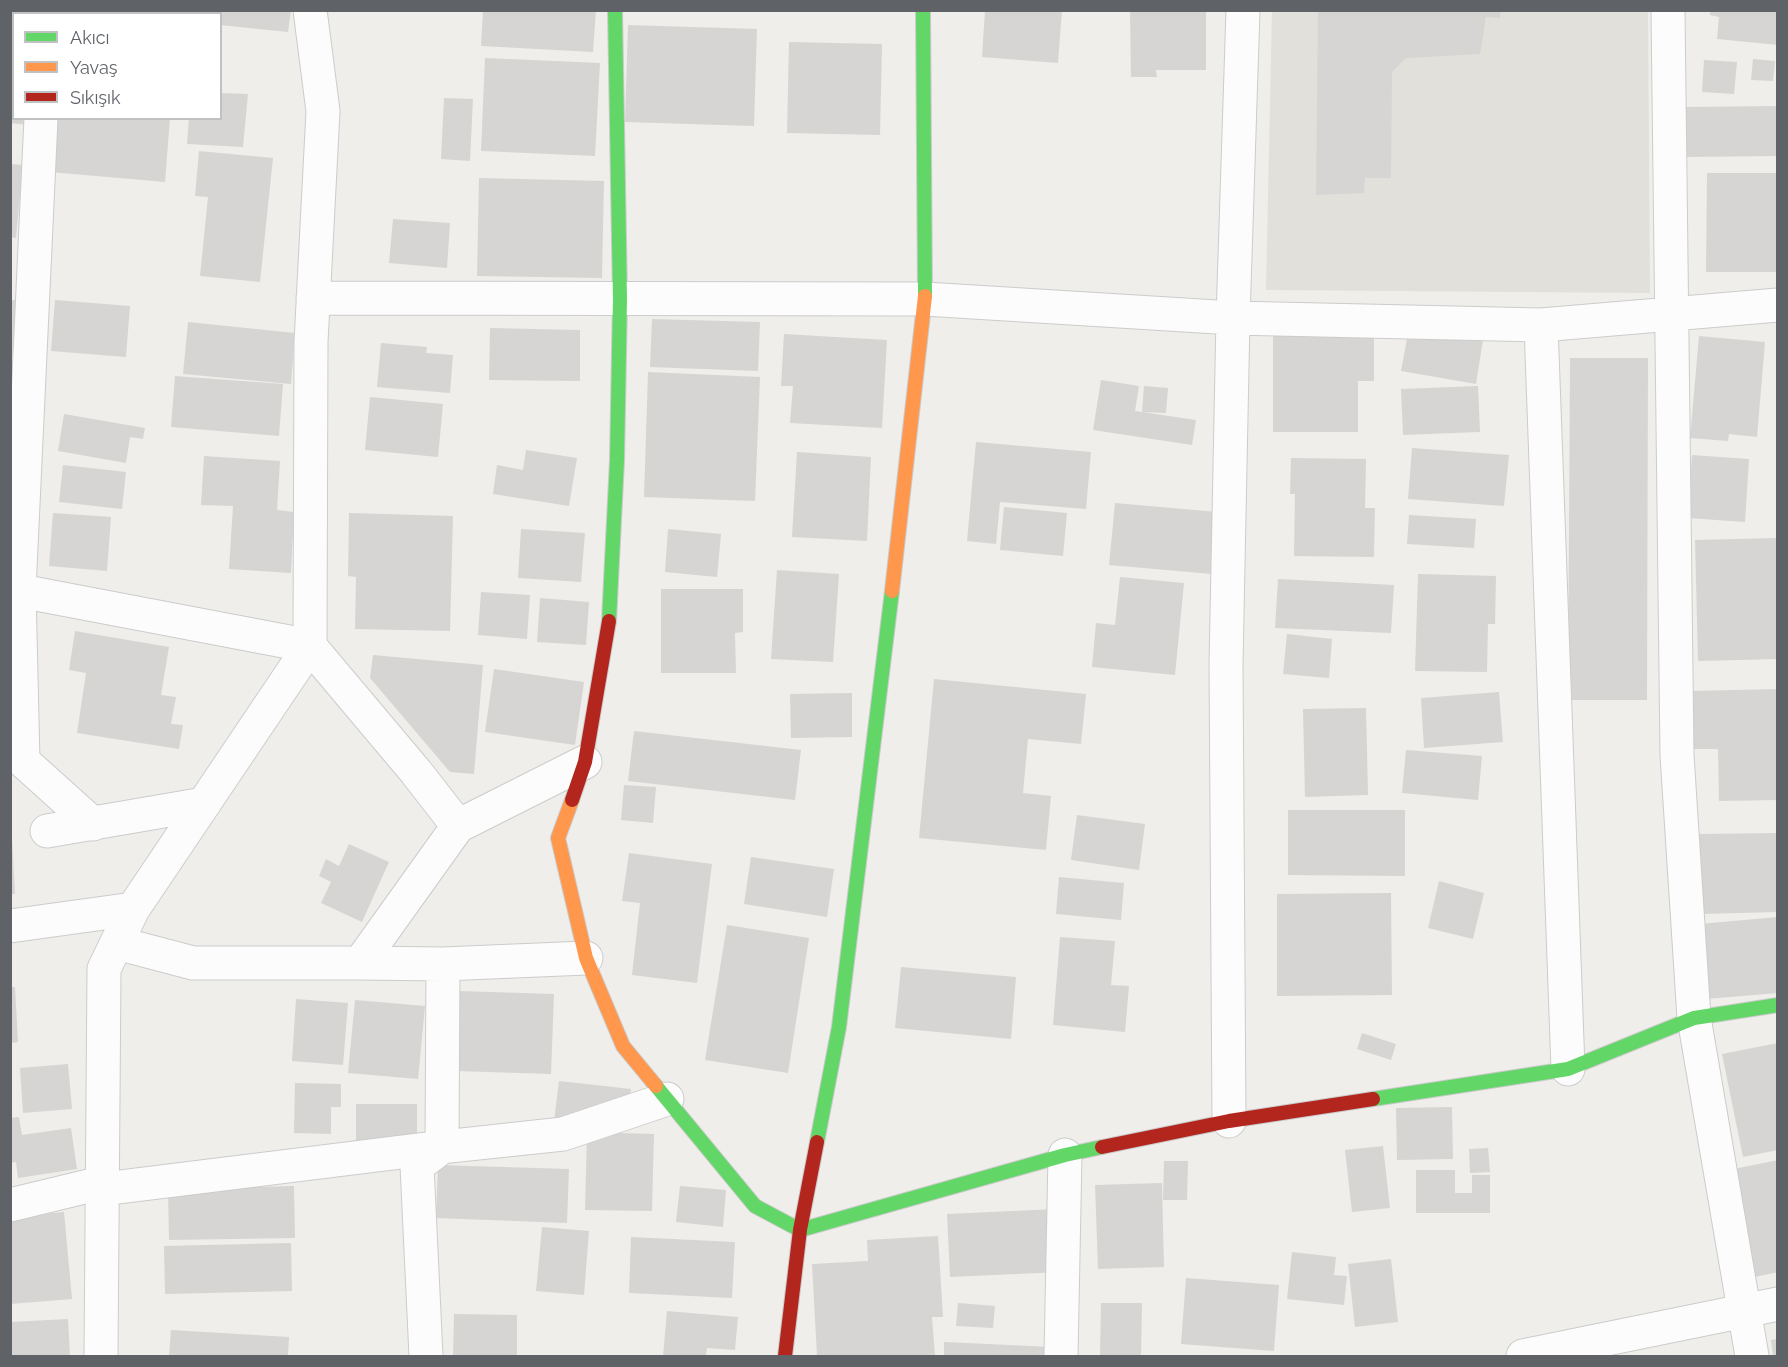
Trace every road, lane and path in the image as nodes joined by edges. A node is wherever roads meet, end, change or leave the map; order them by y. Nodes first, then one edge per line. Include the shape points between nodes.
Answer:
1 (310, 10) edge
2 (615, 10) edge
3 (922, 10) edge
4 (1243, 10) edge
5 (1668, 10) edge
6 (30, 136) edge
7 (313, 298) junction
8 (620, 299) junction
9 (925, 299) junction
10 (1778, 305) edge
11 (1671, 314) junction
12 (1233, 318) junction
13 (1541, 325) junction
14 (13, 592) edge
15 (310, 646) junction
16 (585, 762) junction
17 (204, 804) junction
18 (93, 824) junction
19 (458, 826) junction
20 (47, 831) dead end
21 (133, 909) junction
22 (10, 926) edge
23 (117, 943) junction
24 (585, 958) junction
25 (360, 963) junction
26 (443, 964) junction
27 (1778, 1005) edge
28 (1694, 1018) junction
29 (1568, 1069) junction
30 (667, 1099) junction
31 (1229, 1121) junction
32 (442, 1147) junction
33 (1065, 1155) junction
34 (102, 1186) junction
35 (10, 1205) edge
36 (800, 1230) junction
37 (1778, 1304) edge
38 (1743, 1310) junction
39 (101, 1356) edge
40 (426, 1356) edge
41 (785, 1356) edge
42 (1061, 1356) edge
43 (1523, 1356) edge
44 (1752, 1356) edge

1 - 7 street via 323,111
2 - 8 street
3 - 9 street
4 - 12 street
5 - 11 street
6 - 14 street
7 - 8 street
7 - 15 street
8 - 9 street
8 - 16 street via 610,612
9 - 12 street
9 - 36 street via 839,1027
10 - 11 street
11 - 13 street
11 - 28 street via 1677,755
12 - 13 street
12 - 31 street via 1226,664
13 - 29 street
14 - 15 street
14 - 18 street via 23,761
15 - 17 street
15 - 19 street
16 - 19 street
16 - 24 street via 558,838
17 - 18 street
17 - 21 street
18 - 20 street
19 - 25 street
21 - 22 street
21 - 23 street
23 - 25 street via 193,963
23 - 34 street via 104,969
24 - 26 street
24 - 30 street via 623,1046
25 - 26 street
26 - 32 street
27 - 28 street
28 - 29 street
28 - 38 street
29 - 31 street
30 - 32 street via 563,1134
30 - 36 street via 755,1206
31 - 33 street
32 - 34 street
32 - 40 street via 417,1166
33 - 36 street
33 - 42 street
34 - 35 street
34 - 39 street
36 - 41 street
37 - 38 street
38 - 43 street
38 - 44 street

